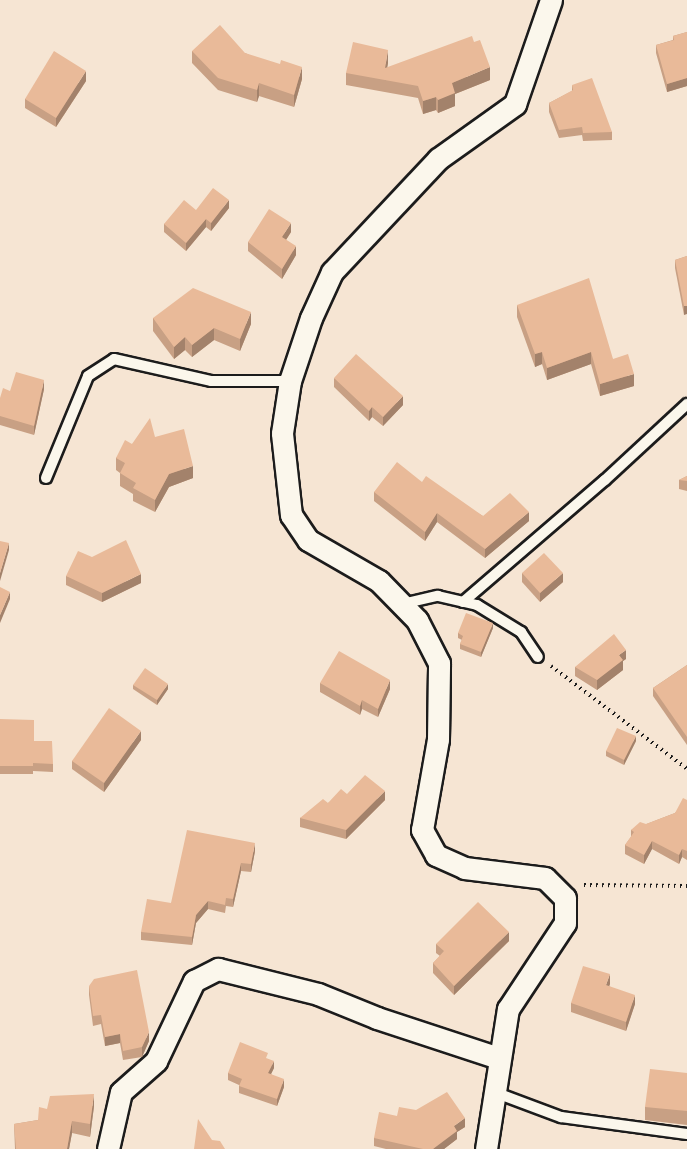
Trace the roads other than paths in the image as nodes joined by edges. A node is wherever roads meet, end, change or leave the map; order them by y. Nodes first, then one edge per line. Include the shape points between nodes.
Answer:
1 (551, 0) edge
2 (290, 381) junction
3 (687, 404) edge
4 (46, 478) dead end
5 (463, 602) junction
6 (402, 604) junction
7 (538, 657) road end
8 (499, 1058) junction
9 (494, 1092) junction
10 (687, 1134) edge
11 (108, 1149) edge
12 (486, 1149) edge

1 - 2 street via 516,104 438,159 332,272 311,318
2 - 4 lane via 211,381 114,359 88,376
2 - 6 street via 282,433 291,514 308,540 379,581
3 - 5 lane
5 - 6 lane via 438,596
5 - 7 lane via 477,605 521,632
6 - 8 street via 417,620 439,663 438,739 422,830 436,855 465,868 545,878 565,898 565,923 508,1009
8 - 9 street
8 - 11 street via 318,994 218,969 194,981 156,1061 121,1092
9 - 10 lane via 561,1117
9 - 12 street

